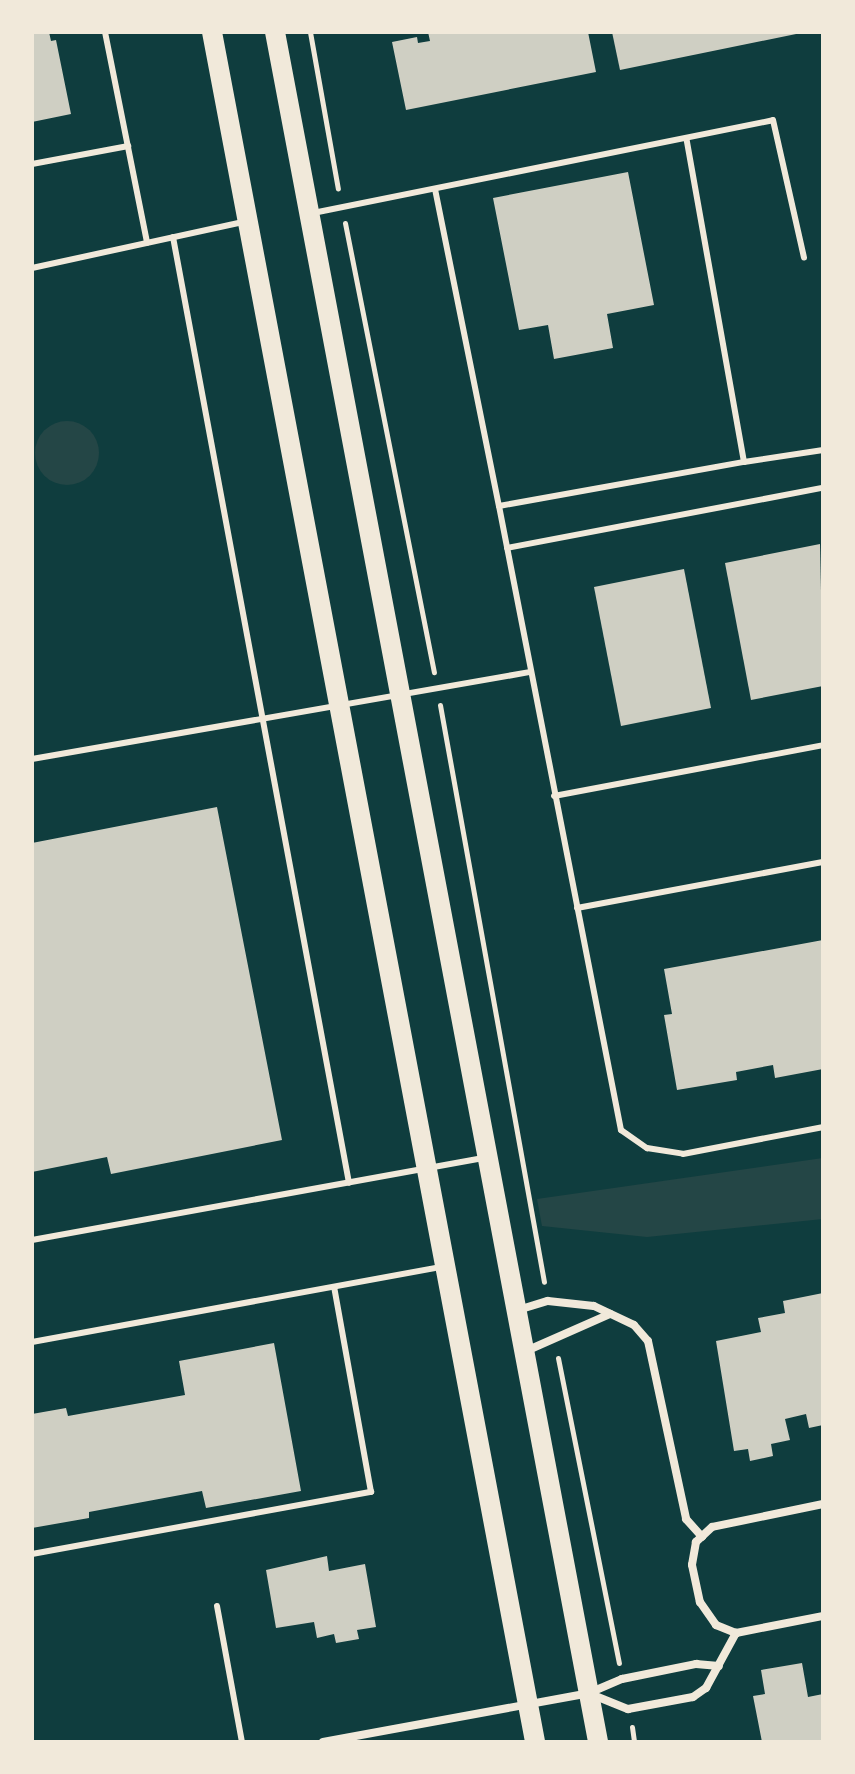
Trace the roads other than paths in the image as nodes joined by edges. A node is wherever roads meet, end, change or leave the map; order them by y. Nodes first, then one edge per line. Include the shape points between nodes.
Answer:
1 (105, 32) edge
2 (212, 32) edge
3 (275, 32) edge
4 (686, 138) junction
5 (128, 146) junction
6 (32, 164) edge
7 (435, 189) junction
8 (310, 214) junction
9 (248, 220) junction
10 (173, 237) junction
11 (147, 243) junction
12 (804, 258) dead end
13 (32, 268) edge
14 (823, 450) edge
15 (744, 462) junction
16 (823, 488) edge
17 (499, 506) junction
18 (507, 548) junction
19 (530, 672) junction
20 (401, 698) junction
21 (339, 709) junction
22 (266, 720) junction
23 (823, 745) edge
24 (32, 759) edge
25 (554, 796) junction
26 (823, 862) edge
27 (577, 908) junction
28 (823, 1127) edge
29 (489, 1157) junction
30 (427, 1168) junction
31 (349, 1183) junction
32 (32, 1240) edge
33 (445, 1266) junction
34 (334, 1287) junction
35 (518, 1310) junction
36 (610, 1314) junction
37 (32, 1342) edge
38 (526, 1351) junction
39 (823, 1504) edge
40 (702, 1537) junction
41 (32, 1554) edge
42 (217, 1606) dead end
43 (823, 1616) edge
44 (736, 1633) junction
45 (719, 1666) junction
46 (589, 1693) junction
47 (528, 1705) junction
48 (242, 1742) edge
49 (323, 1742) edge
50 (535, 1742) edge
51 (598, 1742) edge

1 - 5 lane
2 - 9 main road
3 - 8 main road
4 - 7 lane
4 - 12 lane via 773,120
4 - 15 lane
5 - 6 lane
5 - 11 lane
7 - 8 lane
7 - 17 lane
8 - 20 main road
9 - 10 lane
9 - 21 main road
10 - 11 lane
10 - 22 lane
11 - 13 lane
14 - 15 lane
15 - 17 lane
16 - 18 lane
17 - 18 lane
18 - 19 lane
19 - 20 lane
19 - 25 lane
20 - 21 lane
20 - 29 main road
21 - 22 lane
21 - 30 main road
22 - 24 lane
22 - 31 lane
23 - 25 lane
25 - 27 lane
26 - 27 lane
27 - 28 lane via 621,1130 647,1148 683,1154
29 - 30 lane
29 - 35 main road
30 - 31 lane
30 - 33 main road
31 - 32 lane
33 - 34 lane
33 - 47 main road
34 - 37 lane
34 - 41 lane via 371,1492
35 - 36 street via 548,1301 594,1306
35 - 38 main road
36 - 38 street
36 - 40 street via 634,1325 648,1341 686,1519
38 - 46 main road
39 - 40 street via 727,1523
40 - 44 street via 692,1565 700,1602 716,1625
42 - 48 lane
43 - 44 street
44 - 45 street
45 - 46 street via 696,1664 622,1679
45 - 46 street via 706,1688 693,1697 628,1709
46 - 47 street
46 - 51 main road
47 - 49 street
47 - 50 main road

